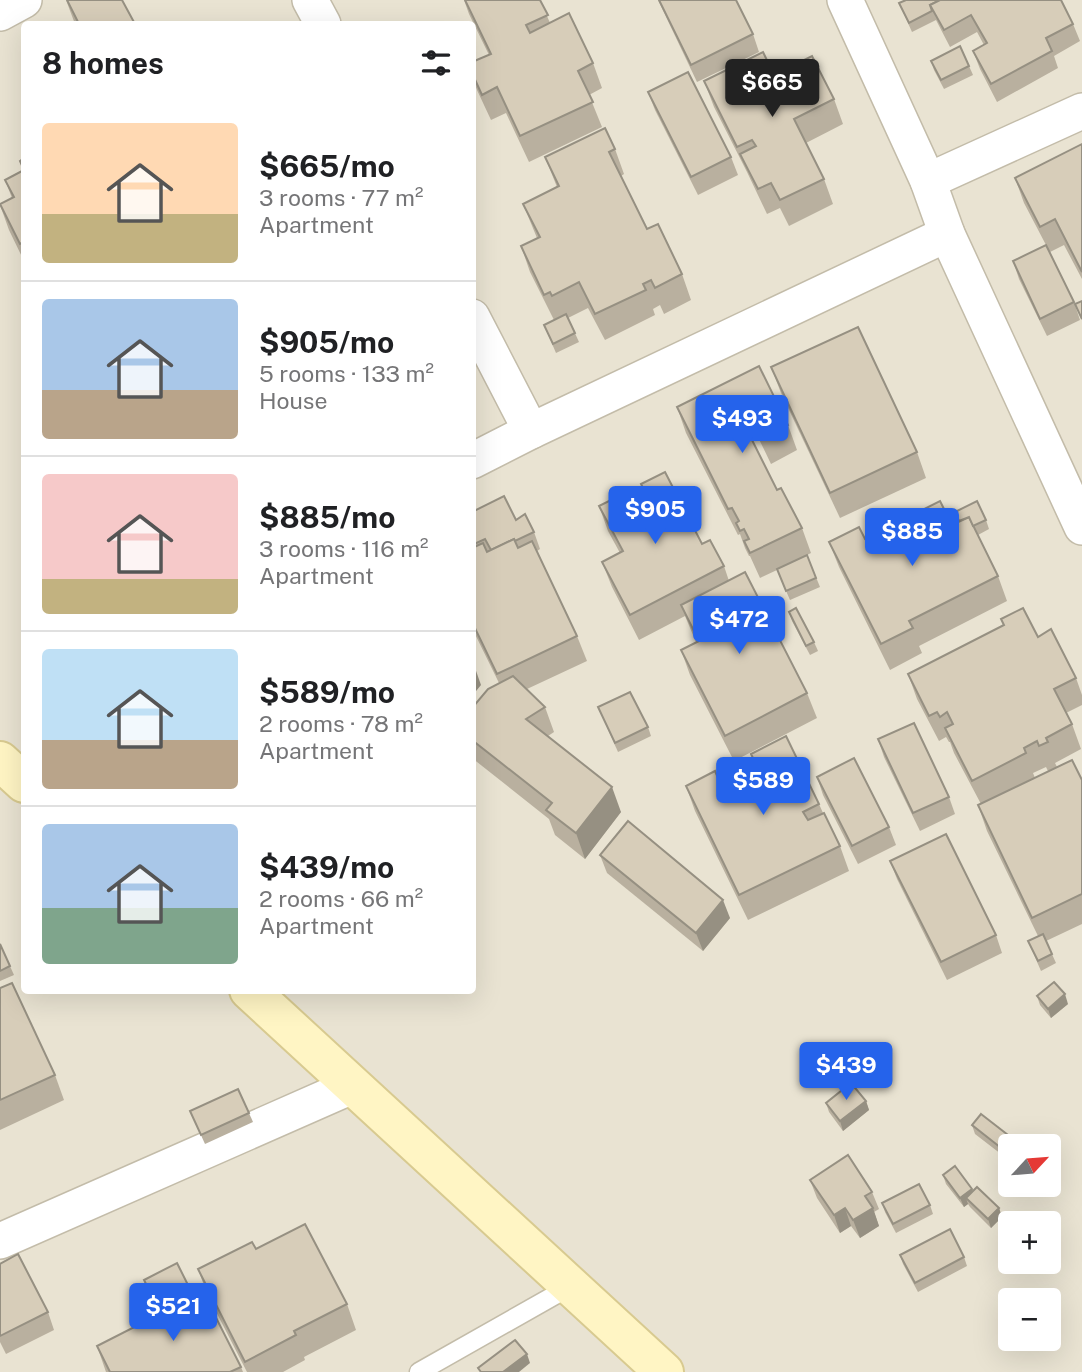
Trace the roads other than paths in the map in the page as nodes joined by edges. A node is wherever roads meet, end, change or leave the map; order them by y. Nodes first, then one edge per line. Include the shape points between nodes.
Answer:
1 (24, 0) edge
2 (310, 0) edge
3 (845, 0) edge
4 (0, 13) edge
5 (321, 21) edge
6 (1082, 111) edge
7 (928, 181) junction
8 (947, 234) junction
9 (476, 325) edge
10 (531, 431) junction
11 (476, 459) edge
12 (1082, 527) edge
13 (0, 761) edge
14 (21, 780) edge
15 (253, 994) edge
16 (352, 1086) junction
17 (0, 1241) edge
18 (570, 1286) junction
19 (419, 1372) edge
20 (664, 1372) edge

1 - 4 street
2 - 5 street
3 - 7 street
6 - 7 street
7 - 8 street
8 - 10 street
8 - 12 street
9 - 10 street
10 - 11 street
13 - 14 street
15 - 16 street
16 - 17 street
16 - 18 street
18 - 19 lane
18 - 20 street

